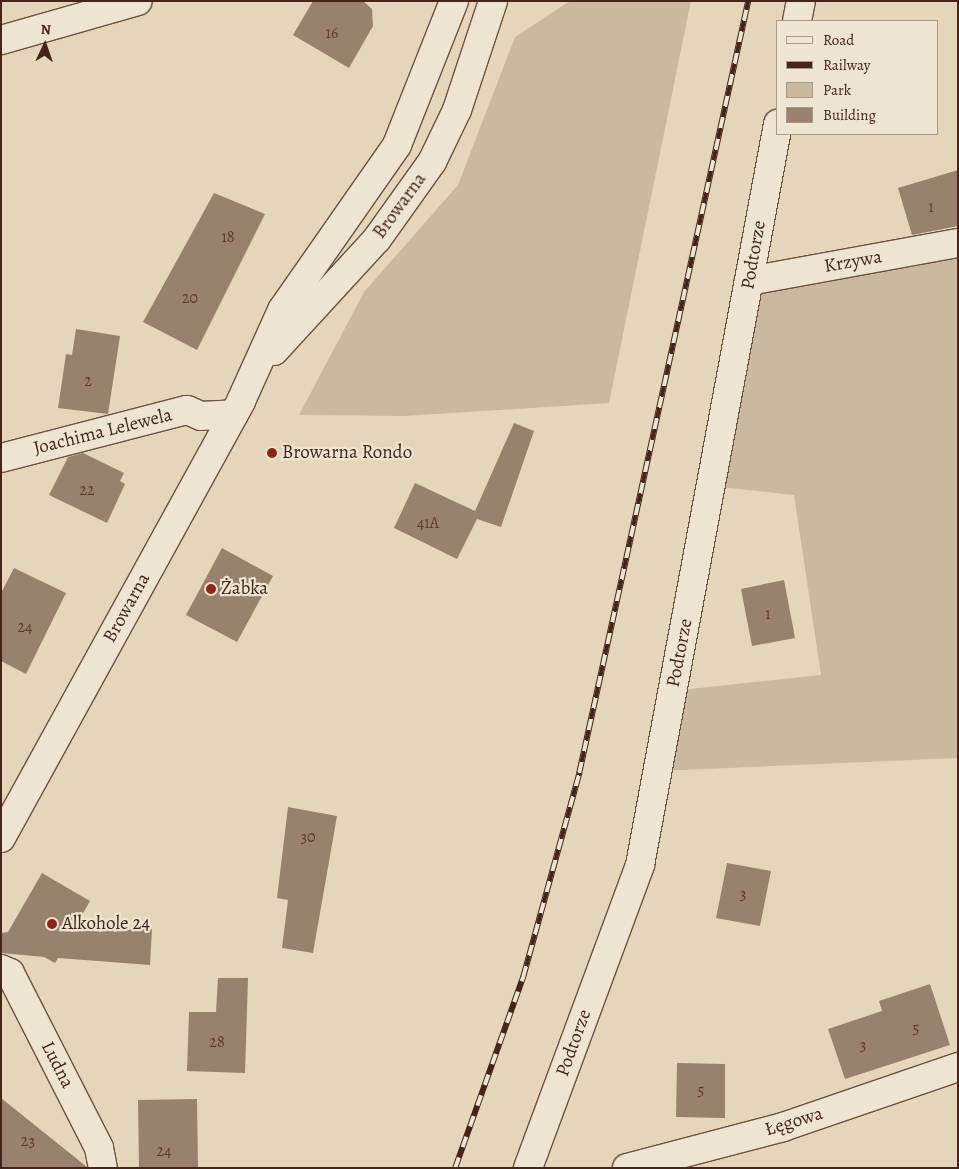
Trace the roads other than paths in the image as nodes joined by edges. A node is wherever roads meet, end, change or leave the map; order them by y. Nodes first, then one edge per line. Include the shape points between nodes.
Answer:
1 (138, 1) edge
2 (454, 1) edge
3 (493, 1) edge
4 (801, 1) edge
5 (797, 20) edge
6 (1, 40) edge
7 (776, 135) edge
8 (958, 243) edge
9 (749, 281) junction
10 (252, 377) junction
11 (234, 414) junction
12 (1, 458) edge
13 (1, 838) edge
14 (1, 969) edge
15 (958, 1068) edge
16 (103, 1168) edge
17 (528, 1168) edge
18 (627, 1168) edge

1 - 6 street
2 - 10 street, Browarna via 397,145 282,310
3 - 10 street, Browarna via 457,110 432,162 377,239 315,302
4 - 5 street
7 - 9 street, Podtorze
8 - 9 street, Krzywa
9 - 17 street, Podtorze via 640,865
10 - 11 street, Browarna
11 - 12 street, Joachima Lelewela via 201,416 187,410
11 - 13 street, Browarna
14 - 16 street, Ludna via 10,973 99,1148
15 - 18 street, Łęgowa via 783,1127

